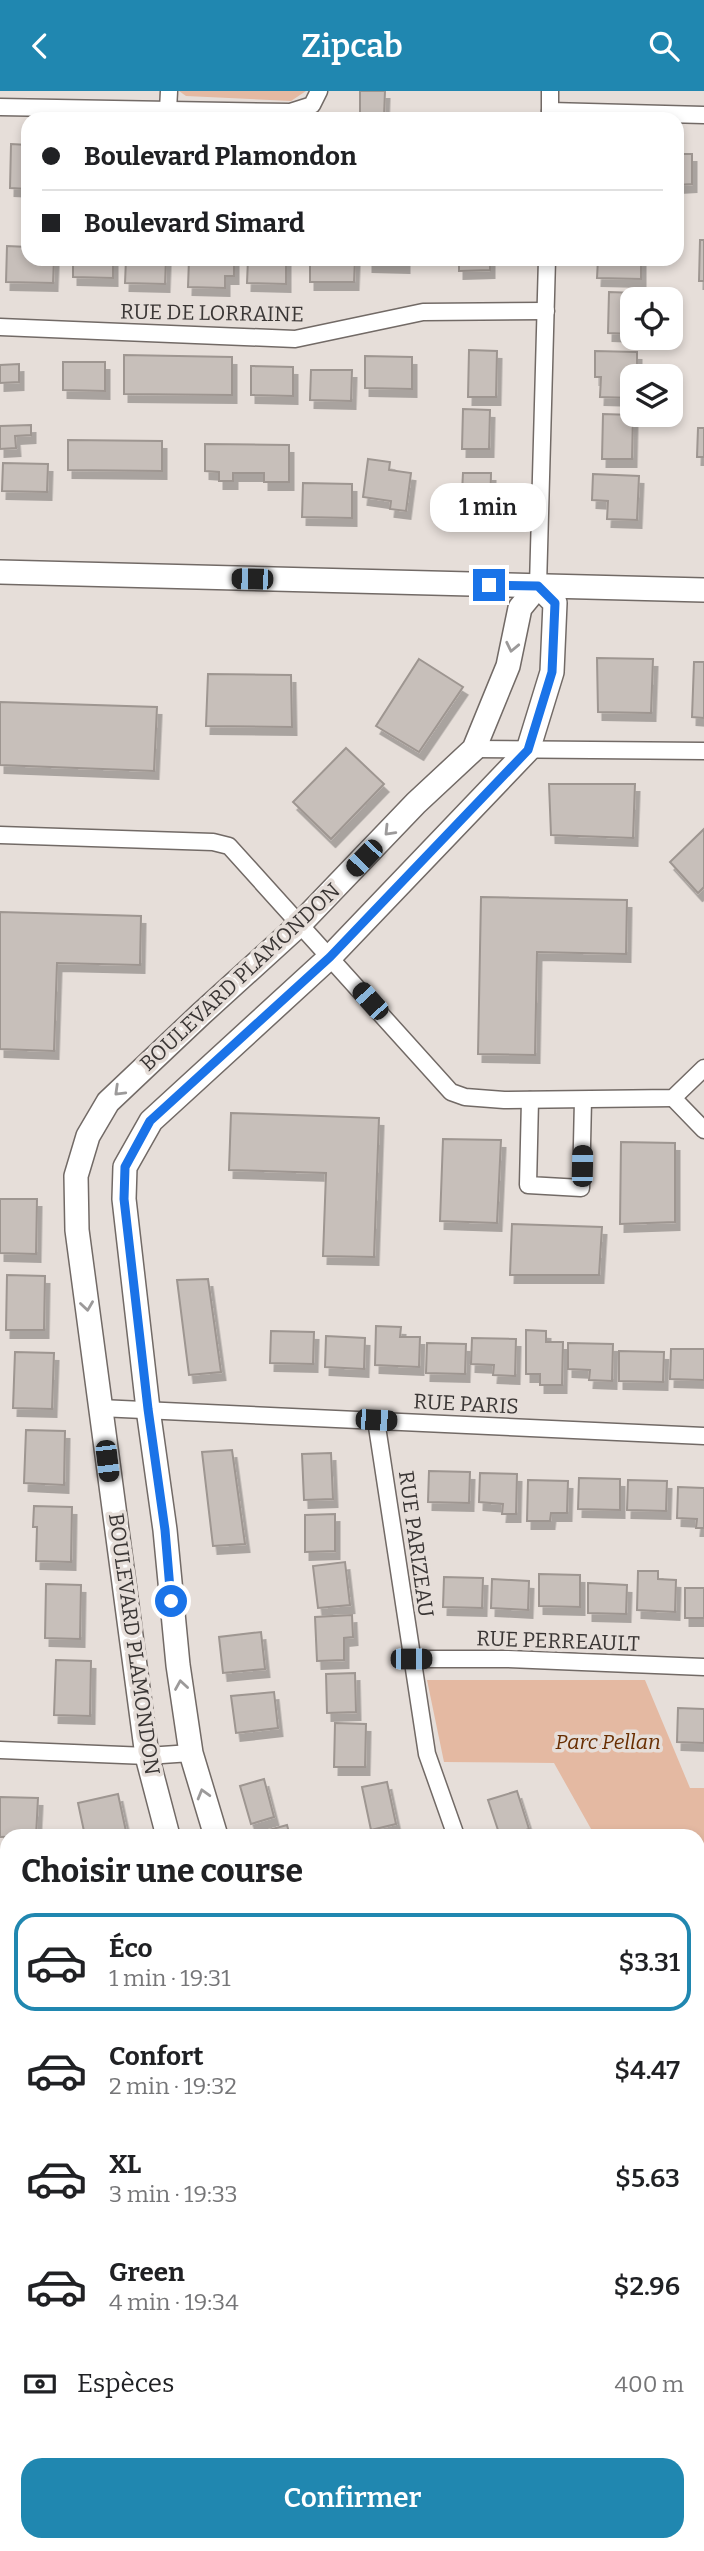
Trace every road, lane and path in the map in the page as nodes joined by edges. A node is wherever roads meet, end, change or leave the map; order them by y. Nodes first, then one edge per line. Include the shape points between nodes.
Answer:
1 (169, 91) edge
2 (319, 91) edge
3 (550, 91) edge
4 (0, 107) edge
5 (168, 110) junction
6 (249, 112) edge
7 (293, 112) edge
8 (550, 112) edge
9 (684, 115) edge
10 (704, 115) edge
11 (547, 266) edge
12 (546, 311) junction
13 (0, 327) edge
14 (0, 572) edge
15 (538, 586) junction
16 (704, 590) edge
17 (474, 749) junction
18 (528, 750) junction
19 (704, 751) edge
20 (0, 835) edge
21 (299, 925) junction
22 (330, 957) junction
23 (704, 1068) edge
24 (673, 1098) junction
25 (530, 1100) junction
26 (583, 1100) junction
27 (704, 1130) edge
28 (100, 1408) junction
29 (148, 1409) junction
30 (376, 1420) junction
31 (704, 1436) edge
32 (411, 1659) junction
33 (704, 1667) edge
34 (0, 1750) edge
35 (191, 1753) junction
36 (147, 1756) junction
37 (166, 1829) edge
38 (214, 1829) edge
39 (454, 1829) edge

1 - 5 street
2 - 7 street via 312,105
3 - 8 street
4 - 5 street
5 - 6 street
9 - 10 street
11 - 12 street
12 - 13 street, RUE DE LORRAINE via 424,313 295,339
12 - 15 street
14 - 15 street
15 - 16 street
15 -> 17 street, BOULEVARD PLAMONDON via 520,608 508,666
15 - 18 street, BOULEVARD PLAMONDON via 555,603 552,672
17 - 18 street
17 -> 21 street, BOULEVARD PLAMONDON
18 - 19 street
18 - 22 street, BOULEVARD PLAMONDON
20 - 21 street via 229,846
21 - 22 street
21 -> 28 street, BOULEVARD PLAMONDON via 108,1102 88,1136 76,1176 77,1230
22 - 25 street via 451,1092 465,1097
22 - 29 street, BOULEVARD PLAMONDON via 150,1121 125,1167 124,1199
23 - 24 street
24 - 26 street
24 - 27 street
25 - 26 street
25 - 26 street via 528,1185 581,1188
28 - 29 street, RUE PARIS
28 - 36 street, BOULEVARD PLAMONDON
29 - 30 street, RUE PARIS
35 -> 29 street, BOULEVARD PLAMONDON
30 - 31 street, RUE PARIS
30 - 32 street, RUE PARIZEAU
32 - 33 street, RUE PERREAULT
32 - 39 street, RUE PARIZEAU via 427,1754
34 - 36 street
35 - 36 street
38 -> 35 street, BOULEVARD PLAMONDON
36 - 37 street, BOULEVARD PLAMONDON

